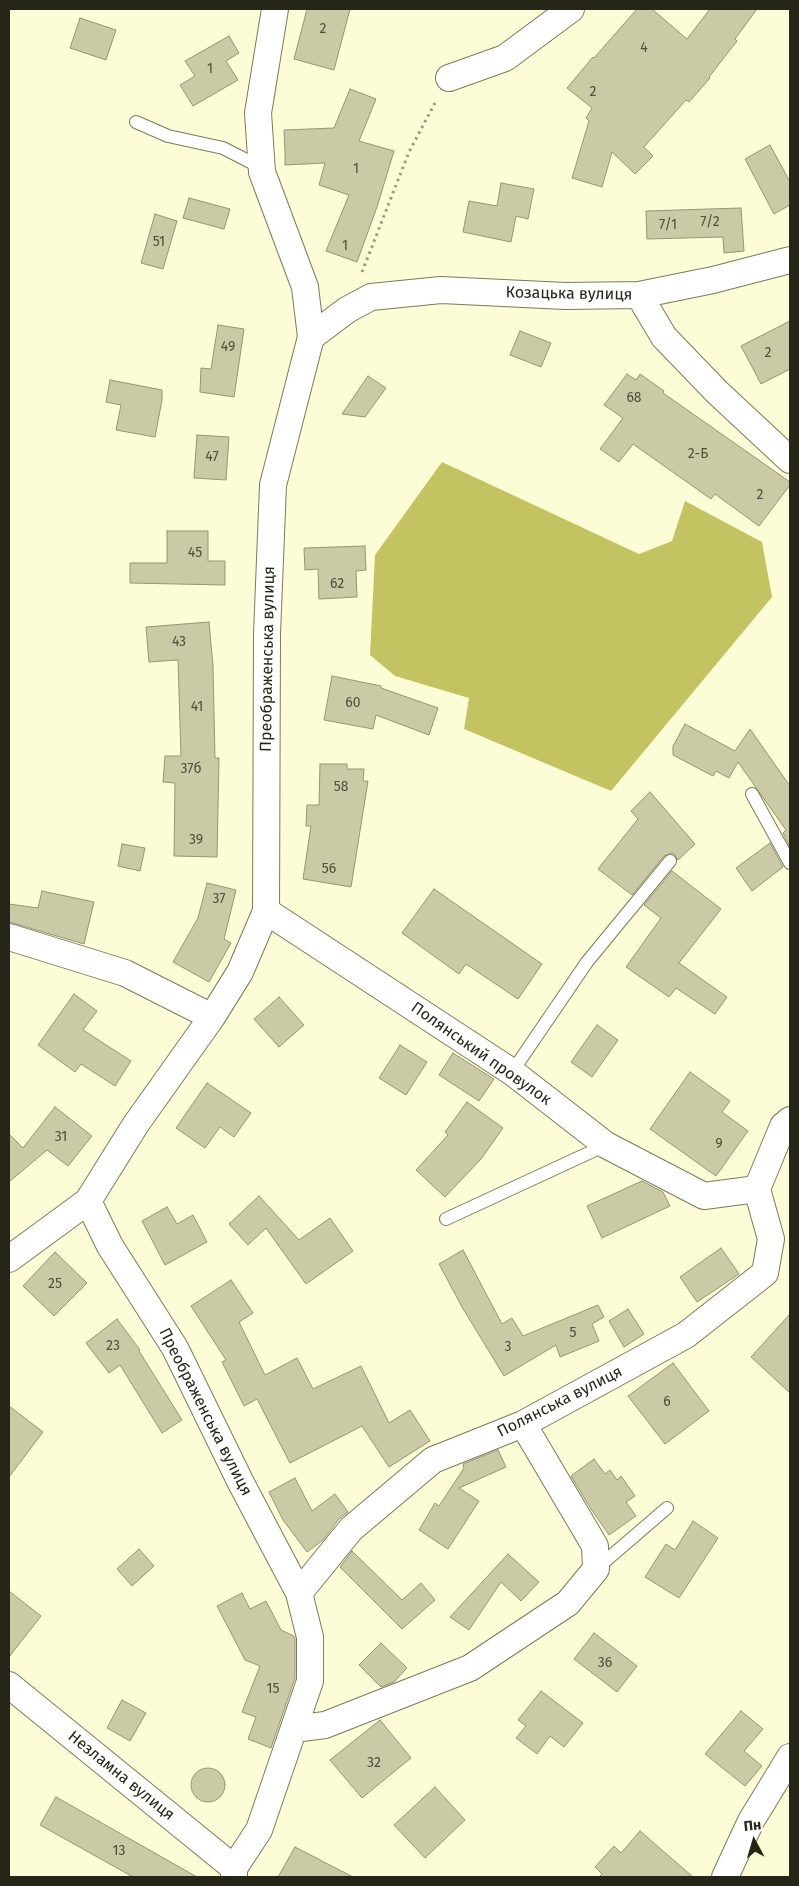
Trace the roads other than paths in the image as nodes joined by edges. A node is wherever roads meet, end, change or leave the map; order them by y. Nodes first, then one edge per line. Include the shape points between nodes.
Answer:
1 (275, 9) edge
2 (572, 9) edge
3 (449, 78) road end
4 (136, 122) dead end
5 (262, 168) junction
6 (790, 260) edge
7 (639, 296) junction
8 (311, 337) junction
9 (790, 460) edge
10 (752, 794) dead end
11 (670, 861) dead end
12 (790, 863) edge
13 (266, 911) junction
14 (9, 937) edge
15 (212, 1017) junction
16 (512, 1072) junction
17 (790, 1120) edge
18 (606, 1145) junction
19 (757, 1190) junction
20 (88, 1201) junction
21 (446, 1219) dead end
22 (9, 1259) edge
23 (523, 1424) junction
24 (667, 1508) dead end
25 (596, 1569) junction
26 (299, 1593) junction
27 (9, 1685) edge
28 (294, 1729) junction
29 (790, 1757) edge
30 (234, 1872) edge
31 (725, 1877) edge

1 - 5 street via 258,114
2 - 3 street via 505,58
4 - 5 lane via 168,136 224,148
5 - 8 street via 305,287
6 - 7 street, Козацька вулиця
7 - 8 street, Козацька вулиця via 441,290 371,297
7 - 9 street via 664,337
8 - 13 street, Преображенська вулиця via 273,484 267,634
10 - 12 lane
11 - 16 lane via 587,962
13 - 15 street, Преображенська вулиця via 240,972
13 - 16 street, Полянський провулок
14 - 15 street via 125,973
15 - 20 street, Преображенська вулиця via 136,1124
16 - 18 street, Полянський провулок
17 - 19 street via 783,1126
18 - 19 street, Полянський провулок via 704,1196
18 - 21 lane
19 - 23 street, Полянська вулиця via 771,1239 765,1274 686,1335
20 - 22 street
20 - 26 street, Преображенська вулиця via 110,1246 175,1348
23 - 25 street via 595,1546
23 - 26 street, Полянська вулиця via 433,1460 350,1529
24 - 25 lane
25 - 28 street via 568,1603 470,1668 325,1725
26 - 28 street, Преображенська вулиця via 310,1637 310,1681
27 - 30 street, Незламна вулиця
28 - 30 street, Преображенська вулиця via 259,1830
29 - 31 street via 751,1821

